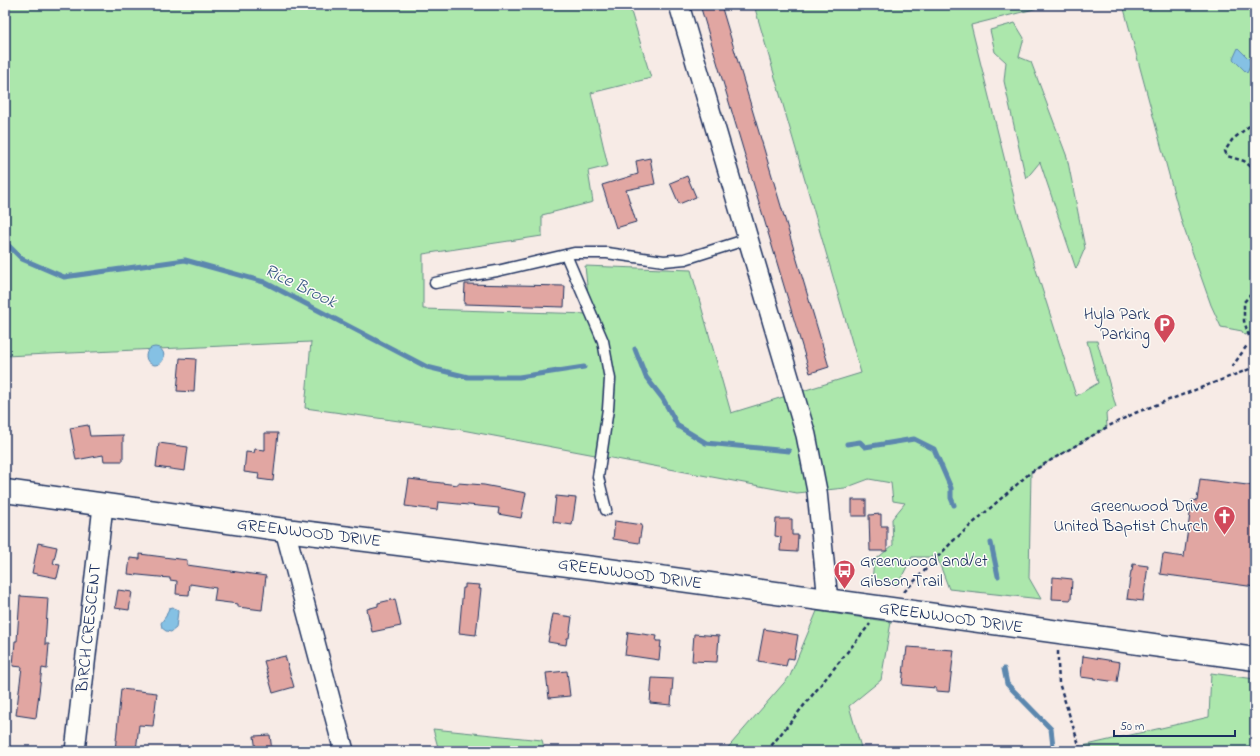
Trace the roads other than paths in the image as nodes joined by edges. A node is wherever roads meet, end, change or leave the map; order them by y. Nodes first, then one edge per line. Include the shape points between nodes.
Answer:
1 (679, 5) edge
2 (748, 240) junction
3 (566, 255) junction
4 (435, 283) dead end
5 (5, 491) edge
6 (103, 506) junction
7 (606, 510) dead end
8 (285, 530) junction
9 (828, 601) junction
10 (1255, 659) edge
11 (75, 751) edge
12 (344, 751) edge

1 - 2 street
2 - 3 lane via 685,259 664,261 607,253
2 - 9 street via 806,435 817,491
3 - 4 lane
3 - 7 lane via 604,341 610,379 598,477
5 - 6 main road, GREENWOOD DRIVE
6 - 8 main road, GREENWOOD DRIVE
6 - 11 street, BIRCH CRESCENT
8 - 9 main road, GREENWOOD DRIVE via 601,569
8 - 12 street
9 - 10 main road, GREENWOOD DRIVE

